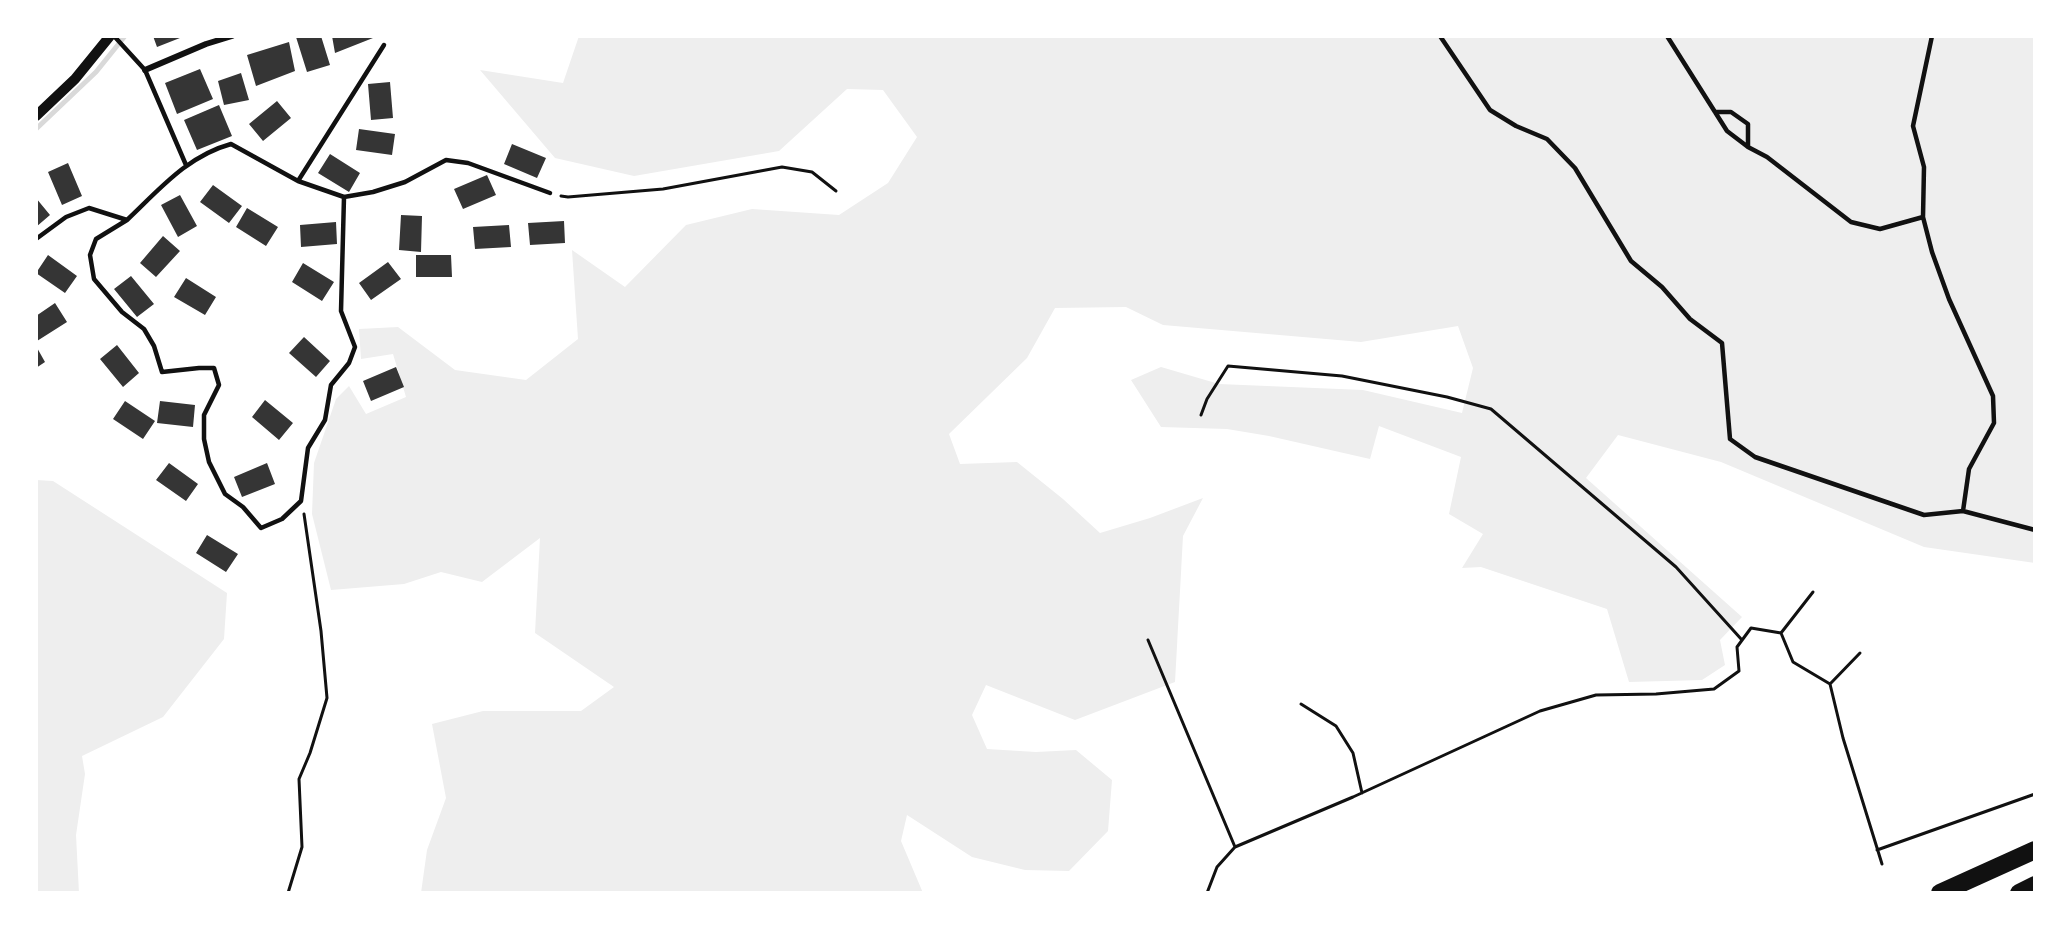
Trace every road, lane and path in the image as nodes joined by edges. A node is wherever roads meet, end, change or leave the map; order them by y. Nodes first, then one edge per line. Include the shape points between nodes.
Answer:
1 (112, 36) edge
2 (232, 36) edge
3 (1440, 36) edge
4 (1667, 36) edge
5 (1932, 36) edge
6 (384, 45) dead end
7 (145, 70) junction
8 (1714, 112) junction
9 (36, 116) edge
10 (1748, 147) junction
11 (186, 165) junction
12 (298, 181) junction
13 (836, 191) dead end
14 (550, 193) joint
15 (344, 196) junction
16 (1923, 217) junction
17 (127, 220) junction
18 (36, 238) edge
19 (1201, 415) dead end
20 (301, 500) junction
21 (1963, 511) junction
22 (2035, 530) edge
23 (1813, 592) dead end
24 (1781, 633) junction
25 (1148, 640) dead end
26 (1742, 640) junction
27 (1860, 653) dead end
28 (1830, 684) junction
29 (1301, 704) dead end
30 (1362, 793) junction
31 (2035, 794) edge
32 (1234, 847) junction
33 (1877, 850) junction
34 (2035, 850) edge
35 (1882, 864) dead end
36 (2035, 885) edge
37 (288, 893) edge
38 (1207, 893) edge
39 (1940, 893) edge
40 (2019, 893) edge

1 - 7 lane
1 - 9 street
2 - 7 street
3 - 21 lane via 1491,110 1547,139 1575,168 1631,261 1662,287 1690,319 1722,343 1730,439 1755,457 1924,515
4 - 8 lane
5 - 16 lane via 1913,126 1924,167
6 - 12 lane
7 - 11 lane
8 - 10 lane via 1726,131
8 - 10 lane via 1731,112 1748,124
10 - 16 lane via 1767,156 1851,222 1880,229
11 - 12 lane via 212,149 231,144
11 - 17 lane
12 - 15 lane
13 - 14 path via 812,172 782,167 663,189 568,197
14 - 15 lane via 468,163 446,160 405,182
15 - 20 lane via 341,311 355,346 349,363 331,385 325,420 308,448
16 - 21 lane via 1949,299 1993,396 1994,423 1969,469
17 - 18 lane via 89,208 66,217
17 - 20 lane via 96,239 90,255 94,279 122,312 144,329 162,372 214,368 219,385 204,415 204,439 209,462 225,494 261,528 282,519
19 - 26 path via 1228,366 1342,376 1491,409 1676,567
20 - 37 path via 327,698 299,779 302,847
21 - 22 lane
23 - 24 path
24 - 26 path via 1751,628
24 - 28 path via 1793,662
25 - 32 path
26 - 30 path via 1737,647 1739,671 1714,689 1596,695 1540,711
27 - 28 path
28 - 33 path
29 - 30 path via 1336,726 1353,753
30 - 32 path
31 - 33 path
32 - 38 path via 1217,867
33 - 35 path
34 - 39 highway
36 - 40 highway

